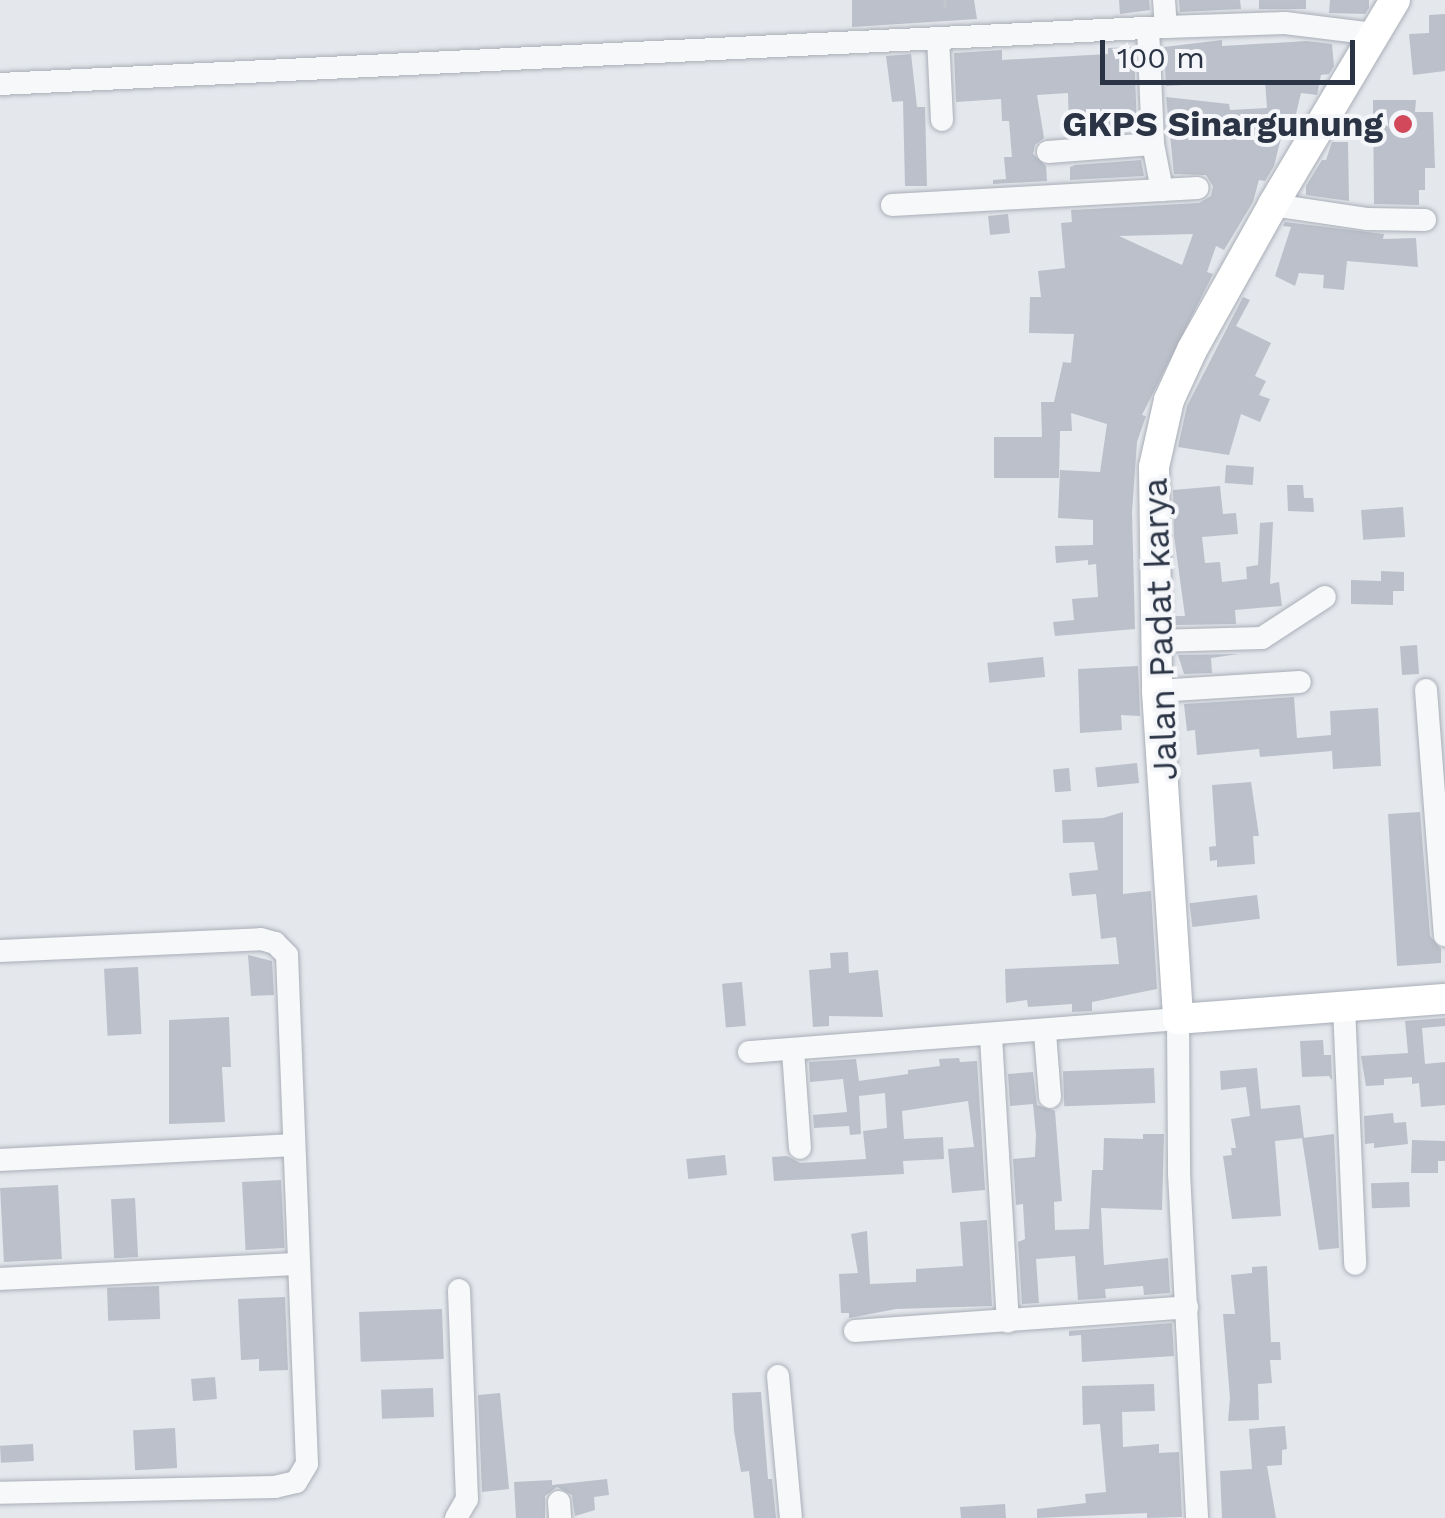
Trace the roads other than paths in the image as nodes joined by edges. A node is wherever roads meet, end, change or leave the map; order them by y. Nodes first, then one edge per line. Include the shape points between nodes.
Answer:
1 (1164, 0) edge
2 (1395, 0) edge
3 (1264, 12) edge
4 (1157, 27) junction
5 (1375, 34) junction
6 (938, 38) junction
7 (0, 84) edge
8 (942, 120) dead end
9 (1153, 144) junction
10 (1048, 152) dead end
11 (1198, 188) dead end
12 (1162, 190) junction
13 (892, 205) dead end
14 (1274, 205) junction
15 (1425, 220) dead end
16 (1326, 597) dead end
17 (1155, 641) junction
18 (1300, 682) dead end
19 (1426, 690) dead end
20 (1157, 691) junction
21 (1445, 936) edge
22 (0, 951) edge
23 (1445, 999) edge
24 (1344, 1006) junction
25 (1178, 1020) junction
26 (1045, 1033) junction
27 (991, 1037) junction
28 (793, 1050) junction
29 (749, 1052) dead end
30 (1050, 1096) dead end
31 (294, 1145) junction
32 (800, 1148) dead end
33 (0, 1160) edge
34 (299, 1264) junction
35 (1355, 1264) dead end
36 (0, 1279) edge
37 (459, 1290) dead end
38 (1187, 1307) junction
39 (1008, 1321) junction
40 (855, 1331) dead end
41 (778, 1376) dead end
42 (0, 1493) edge
43 (456, 1518) edge
44 (791, 1518) edge
45 (1197, 1518) edge

1 - 4 street
2 - 5 main road, Jalan Padat karya
3 - 4 street
3 - 5 street
4 - 6 street
4 - 9 street
5 - 14 main road, Jalan Padat karya
6 - 7 street
6 - 8 street
9 - 10 street
9 - 12 street
11 - 12 street
12 - 13 street
14 - 15 street
14 - 17 main road, Jalan Padat karya via 1192,350 1163,422 1154,467
16 - 17 street via 1262,638
17 - 20 main road, Jalan Padat karya
18 - 20 street
19 - 21 street
20 - 25 main road, Jalan Padat karya
22 - 31 street via 260,939 275,944 287,956
23 - 24 main road
24 - 25 main road
24 - 35 street
25 - 26 street
25 - 38 street
26 - 27 street
26 - 30 street
27 - 28 street
27 - 39 street
28 - 29 street
28 - 32 street
31 - 33 street
31 - 34 street
34 - 36 street
34 - 42 street via 307,1464 296,1482
37 - 43 street via 466,1499
38 - 39 street
38 - 45 street
39 - 40 street
41 - 44 street

